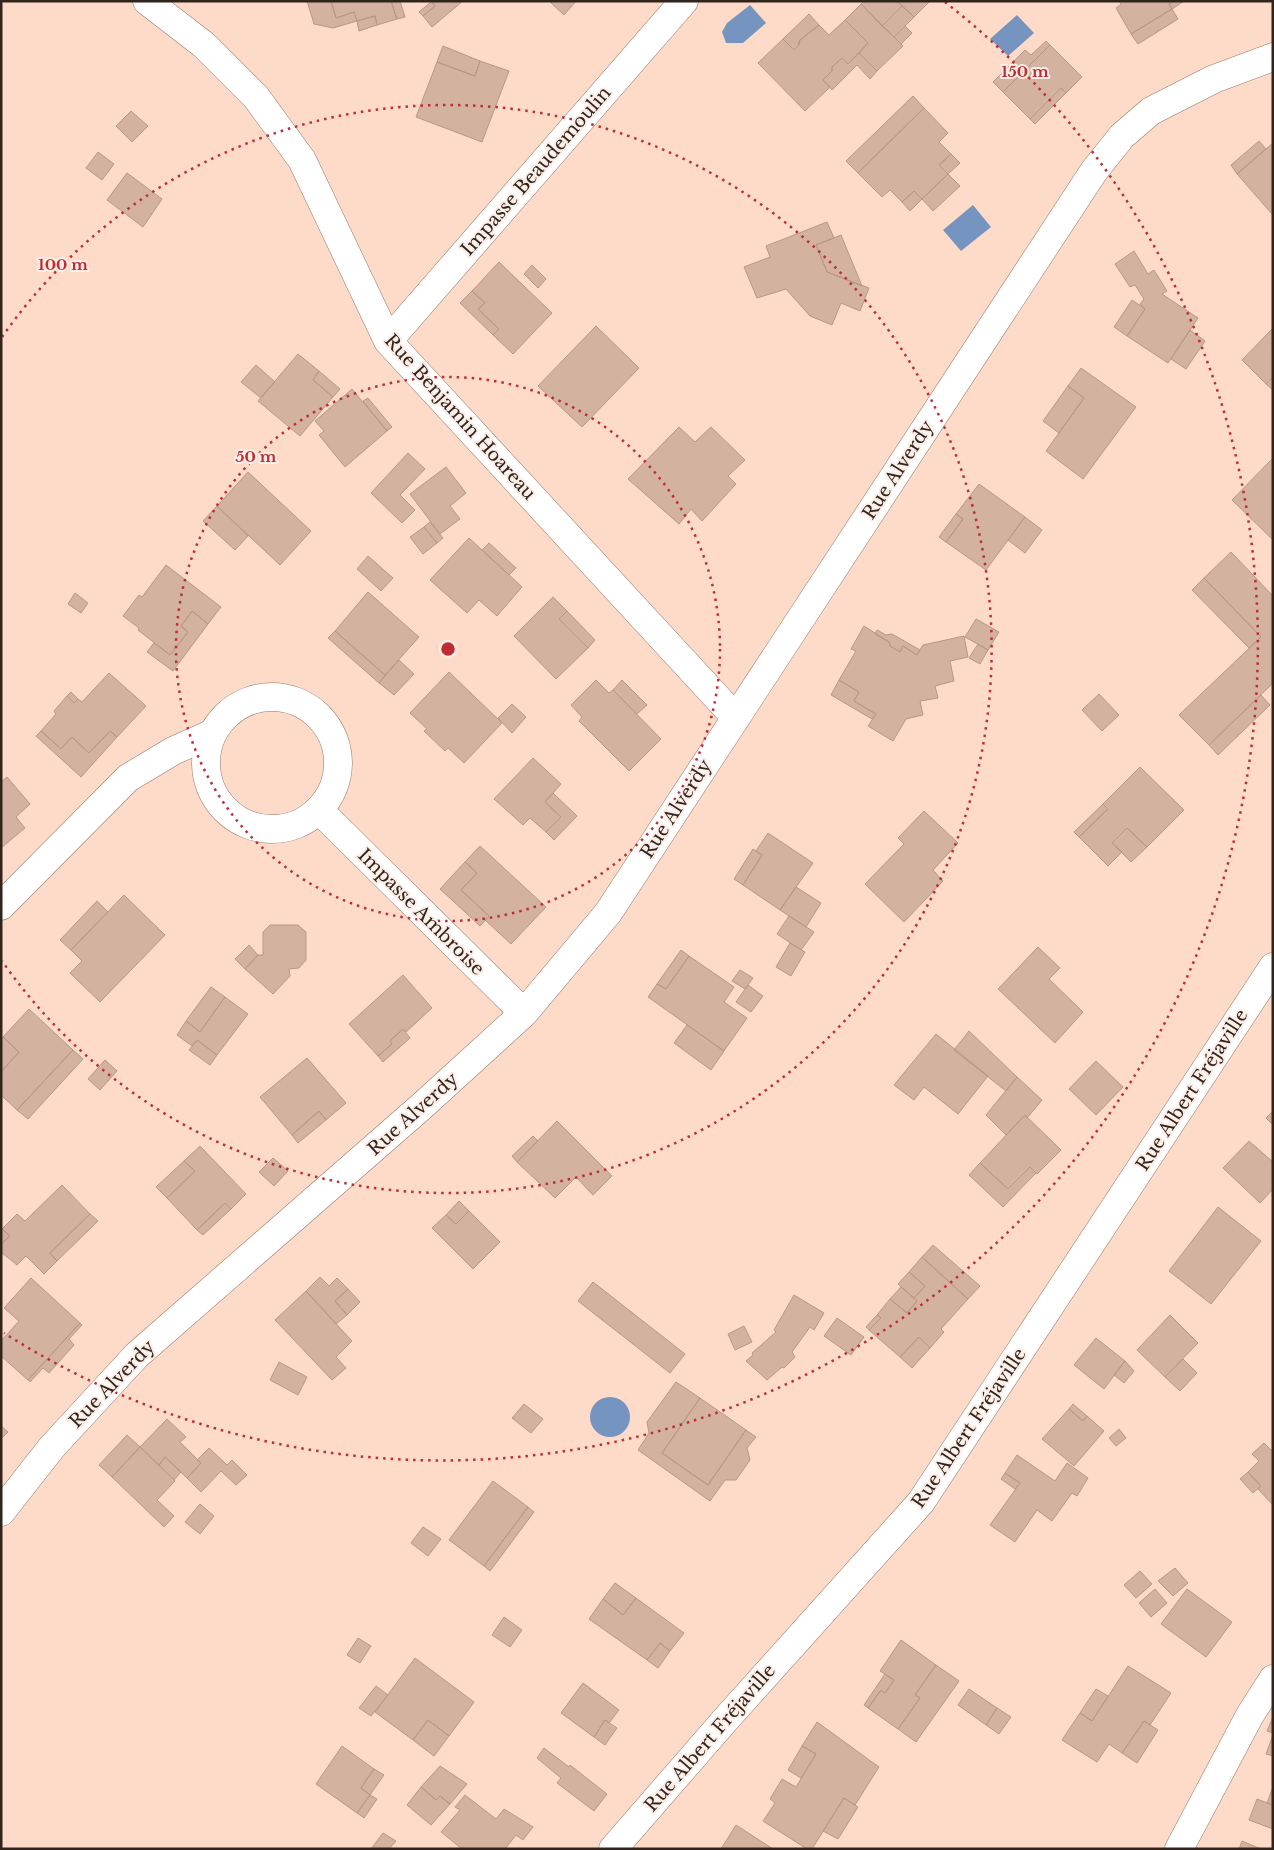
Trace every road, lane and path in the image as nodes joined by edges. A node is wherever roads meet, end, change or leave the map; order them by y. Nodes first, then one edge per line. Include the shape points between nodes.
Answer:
1 (147, 1) edge
2 (684, 1) edge
3 (1273, 57) edge
4 (388, 341) junction
5 (736, 718) junction
6 (213, 732) junction
7 (319, 810) junction
8 (1, 906) edge
9 (1273, 967) edge
10 (524, 1013) junction
11 (1, 1512) edge
12 (1273, 1678) edge
13 (613, 1849) edge
14 (1179, 1849) edge

1 - 4 street, Rue Benjamin Hoareau via 204,45 256,97 302,160
2 - 4 street, Impasse Beaudemoulin
3 - 5 street, Rue Alverdy via 1214,79 1151,111 1122,136 1094,171
4 - 5 street, Rue Benjamin Hoareau
5 - 10 street, Rue Alverdy via 608,912
6 - 7 street via 206,763 213,793 234,817 248,825 272,830 297,825
6 - 7 street via 234,708 249,701 273,696 301,702 320,716 334,737 339,764 336,784
6 - 8 street via 128,778
7 - 10 street, Impasse Ambroise
9 - 13 street, Rue Albert Fréjaville via 921,1502
10 - 11 street, Rue Alverdy via 137,1355 52,1447
12 - 14 street

